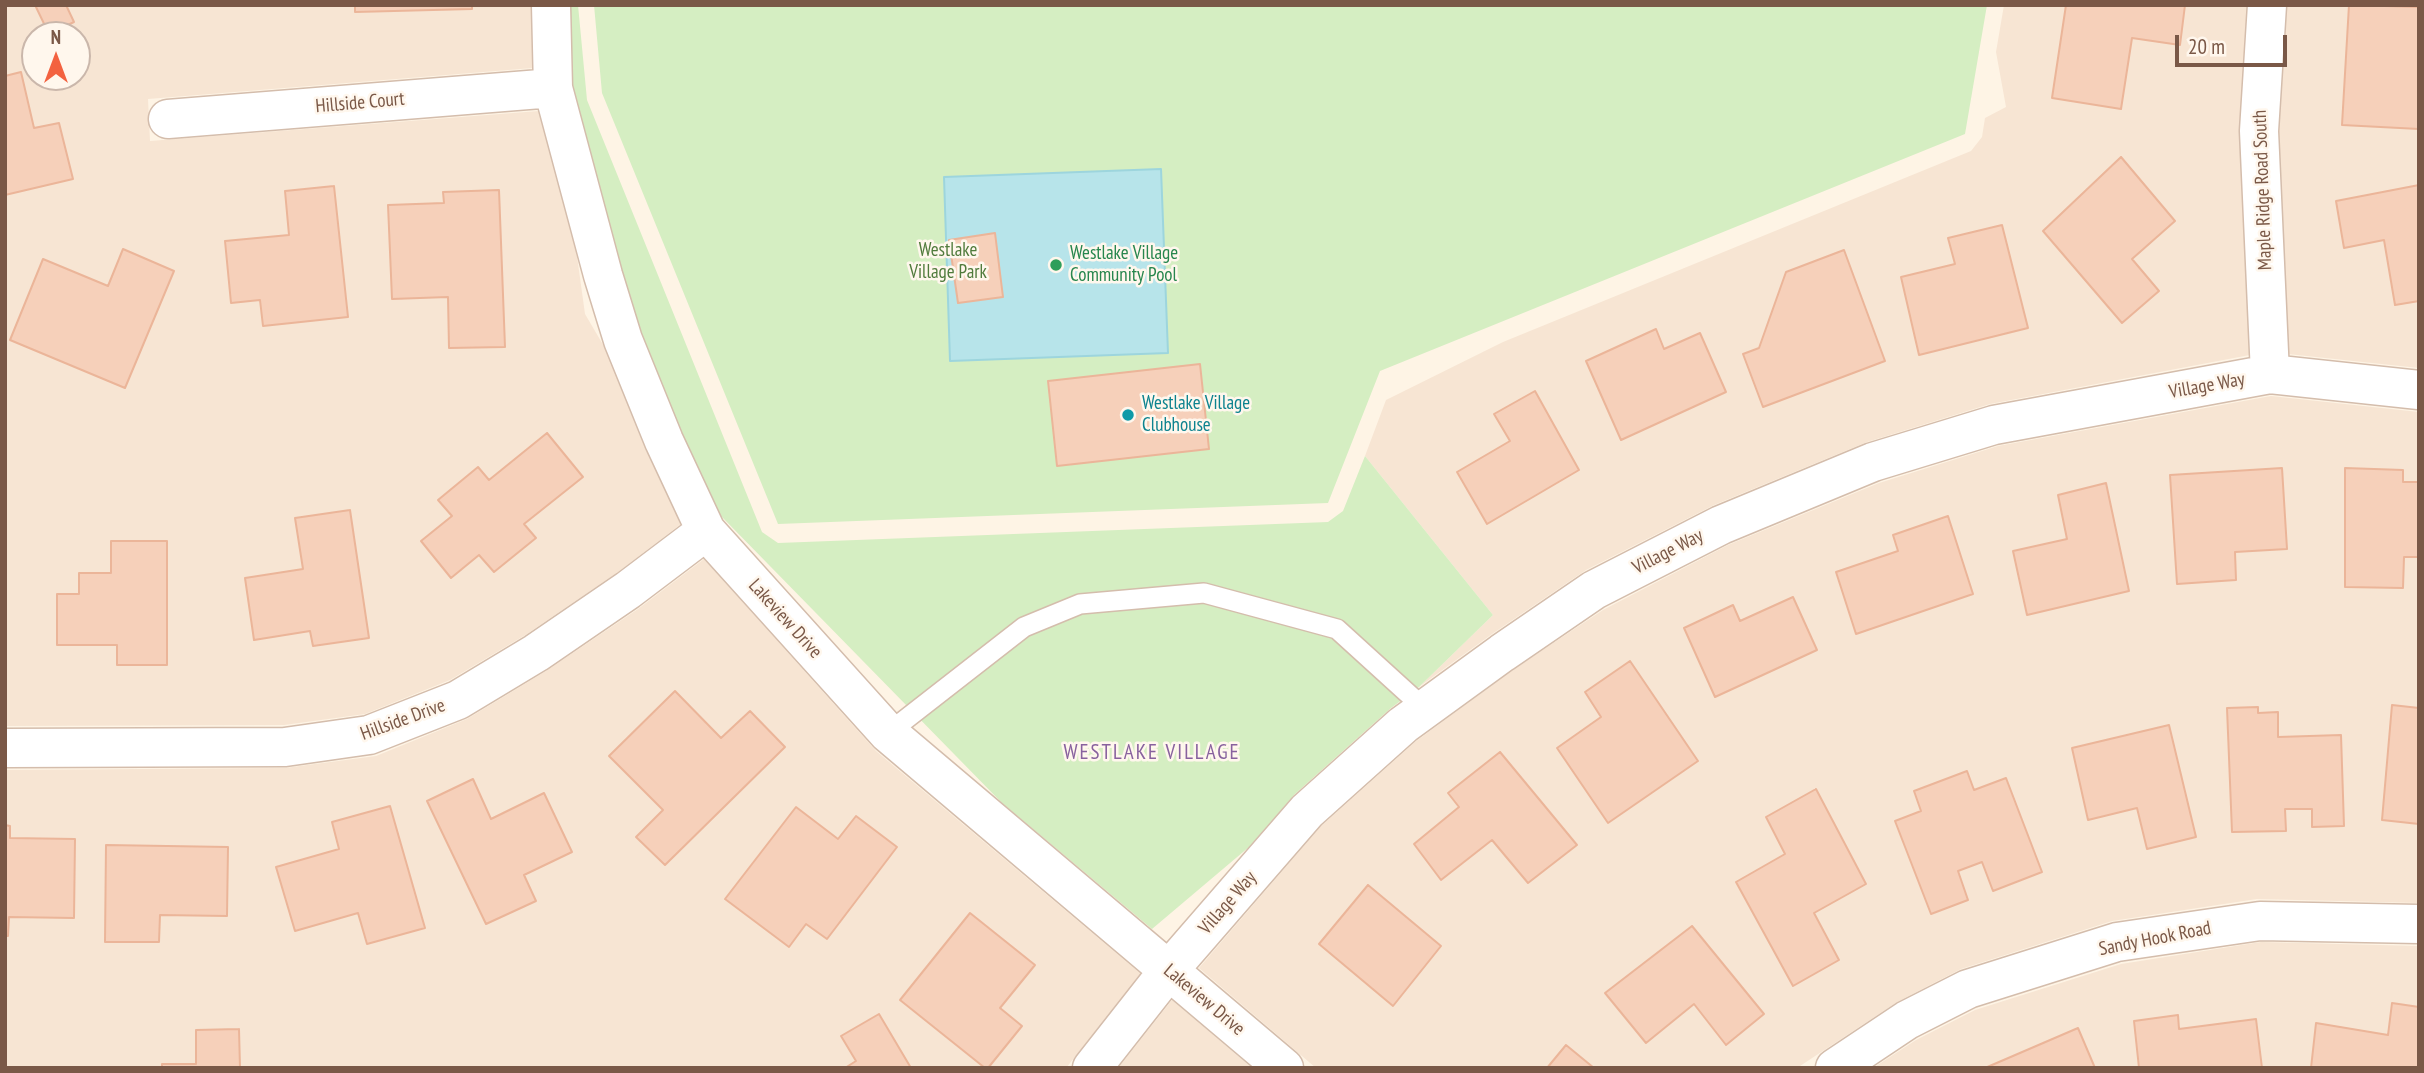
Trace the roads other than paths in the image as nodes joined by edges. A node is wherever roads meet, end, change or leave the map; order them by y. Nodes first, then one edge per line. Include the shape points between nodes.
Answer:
1 (551, 5) edge
2 (2267, 5) edge
3 (553, 88) junction
4 (168, 119) dead end
5 (2270, 374) junction
6 (2419, 390) edge
7 (706, 531) junction
8 (1425, 709) junction
9 (887, 733) junction
10 (5, 748) edge
11 (2419, 924) edge
12 (1169, 971) junction
13 (1092, 1068) edge
14 (1284, 1068) edge
15 (1835, 1068) edge

1 - 3 street, Lakeview Drive
2 - 5 street, Maple Ridge Road South via 2259,131
3 - 4 street, Hillside Court
3 - 7 street, Lakeview Drive via 623,340
5 - 6 street, Village Way
5 - 8 street, Village Way via 1994,425 1873,462 1721,525 1594,590
7 - 9 street, Lakeview Drive
7 - 10 street, Hillside Drive via 628,590 458,700 369,735 285,747
8 - 9 lane via 1337,629 1204,593 1080,604 1024,627
8 - 12 street, Village Way via 1307,811
9 - 12 street, Lakeview Drive
11 - 15 street, Sandy Hook Road via 2260,921 2117,943 1968,989 1907,1020
12 - 13 street, Village Way
12 - 14 street, Lakeview Drive

